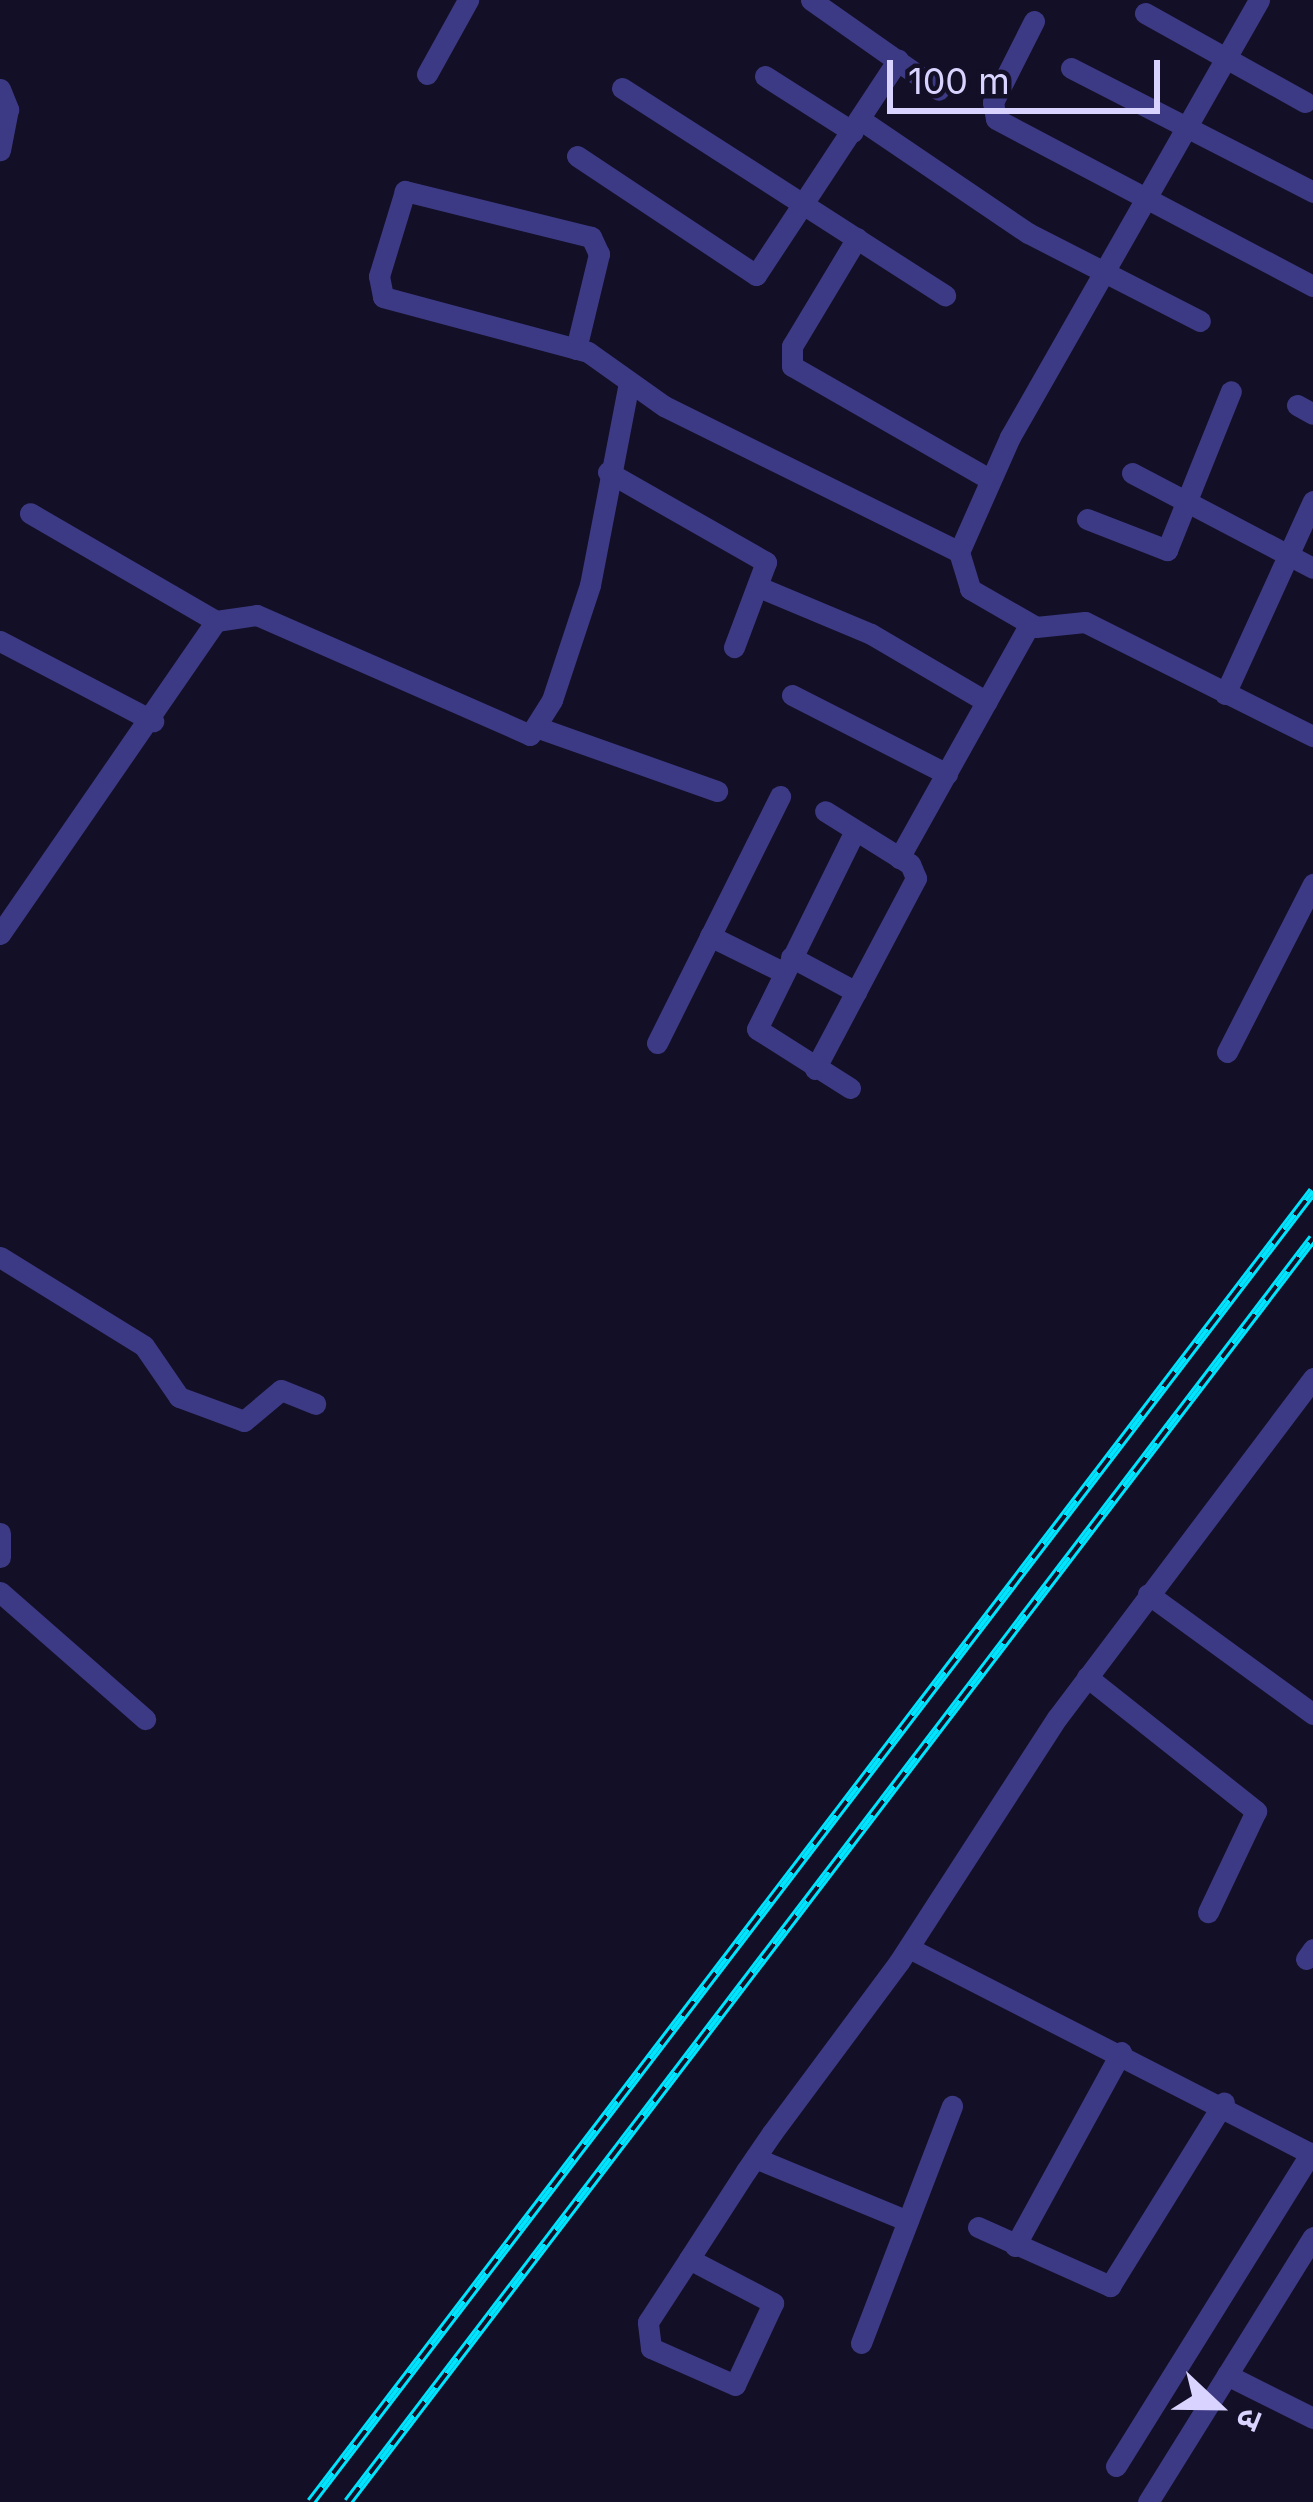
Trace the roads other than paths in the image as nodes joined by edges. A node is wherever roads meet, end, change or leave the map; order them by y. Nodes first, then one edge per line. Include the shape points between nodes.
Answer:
1 (468, 0) edge
2 (811, 0) edge
3 (1259, 0) edge
4 (1145, 14) dead end
5 (1034, 21) dead end
6 (1226, 59) junction
7 (898, 60) junction
8 (1071, 68) dead end
9 (427, 74) dead end
10 (765, 76) dead end
11 (622, 88) dead end
12 (0, 89) edge
13 (939, 90) dead end
14 (1305, 102) dead end
15 (857, 126) junction
16 (1185, 133) junction
17 (0, 150) edge
18 (577, 156) dead end
19 (1313, 192) edge
20 (1146, 204) junction
21 (806, 205) junction
22 (857, 238) junction
23 (1106, 275) junction
24 (1313, 286) edge
25 (945, 295) dead end
26 (1200, 321) dead end
27 (576, 349) junction
28 (629, 383) junction
29 (1231, 391) dead end
30 (608, 472) junction
31 (1132, 473) dead end
32 (989, 479) junction
33 (1313, 501) edge
34 (1187, 502) junction
35 (30, 513) dead end
36 (1087, 519) dead end
37 (959, 551) junction
38 (1287, 555) junction
39 (1313, 568) edge
40 (760, 588) junction
41 (216, 622) junction
42 (1030, 624) junction
43 (0, 641) edge
44 (734, 647) dead end
45 (793, 694) dead end
46 (1225, 694) junction
47 (987, 702) junction
48 (153, 722) junction
49 (539, 728) junction
50 (1313, 736) edge
51 (946, 774) junction
52 (717, 791) dead end
53 (780, 796) dead end
54 (825, 811) dead end
55 (855, 831) junction
56 (899, 858) junction
57 (1313, 884) edge
58 (0, 934) edge
59 (710, 936) junction
60 (787, 965) junction
61 (856, 992) junction
62 (657, 1043) dead end
63 (1227, 1052) dead end
64 (815, 1069) junction
65 (850, 1088) dead end
66 (0, 1257) edge
67 (1313, 1378) edge
68 (315, 1404) dead end
69 (0, 1533) edge
70 (0, 1557) edge
71 (0, 1592) edge
72 (1148, 1594) junction
73 (1087, 1677) junction
74 (1313, 1714) edge
75 (146, 1719) dead end
76 (1208, 1912) dead end
77 (909, 1948) junction
78 (1121, 2052) junction
79 (1224, 2102) junction
80 (952, 2106) dead end
81 (1312, 2154) edge
82 (754, 2158) junction
83 (908, 2221) junction
84 (978, 2227) dead end
85 (1313, 2237) edge
86 (1015, 2246) junction
87 (689, 2259) junction
88 (861, 2343) dead end
89 (1227, 2374) junction
90 (1313, 2418) edge
91 (1116, 2466) dead end
92 (1148, 2502) edge

1 - 9 street
2 - 7 street
3 - 6 street
4 - 6 street
5 - 20 street via 993,102 996,119
6 - 14 street
6 - 16 street
7 - 13 street
7 - 15 street
8 - 16 street
10 - 15 street
11 - 21 street
12 - 17 street via 8,109
15 - 21 street
15 - 23 street
16 - 19 street
16 - 20 street
18 - 21 street via 748,274 764,271
20 - 23 street
20 - 24 street
21 - 22 street
22 - 25 street
22 - 32 street via 792,346 791,366
23 - 26 street
23 - 32 street
27 - 27 street via 599,254 592,237 405,191 380,276 383,296
27 - 28 street
28 - 30 street
28 - 37 street
29 - 34 street
30 - 40 street via 761,556
30 - 49 street via 590,585
31 - 34 street
32 - 37 street
33 - 38 street
34 - 36 street via 1160,553
34 - 38 street
35 - 41 street
37 - 42 street via 970,589
38 - 39 street
38 - 46 street
40 - 44 street
40 - 47 street via 871,634
41 - 48 street
41 - 49 street via 257,615 510,734
42 - 46 street via 1052,631 1085,622
42 - 47 street
43 - 48 street
45 - 51 street
46 - 50 street
47 - 51 street
48 - 58 street
49 - 52 street
51 - 56 street
53 - 59 street
54 - 55 street
55 - 56 street
55 - 60 street
56 - 61 street via 916,878
57 - 63 street
59 - 60 street
59 - 62 street
60 - 61 street
60 - 64 street via 757,1029
61 - 64 street
64 - 65 street
66 - 68 street via 144,1346 179,1397 244,1421 281,1390
67 - 72 street
69 - 70 street
71 - 75 street
72 - 73 street
72 - 74 street
73 - 76 street via 1256,1811
73 - 77 street
77 - 78 street
77 - 82 street
78 - 79 street
78 - 86 street
79 - 81 street
79 - 86 street via 1110,2286
80 - 83 street
81 - 91 street
82 - 83 street
82 - 87 street
83 - 88 street
84 - 86 street
85 - 89 street
87 - 87 street via 645,2341 735,2385 773,2302
89 - 90 street
89 - 92 street

